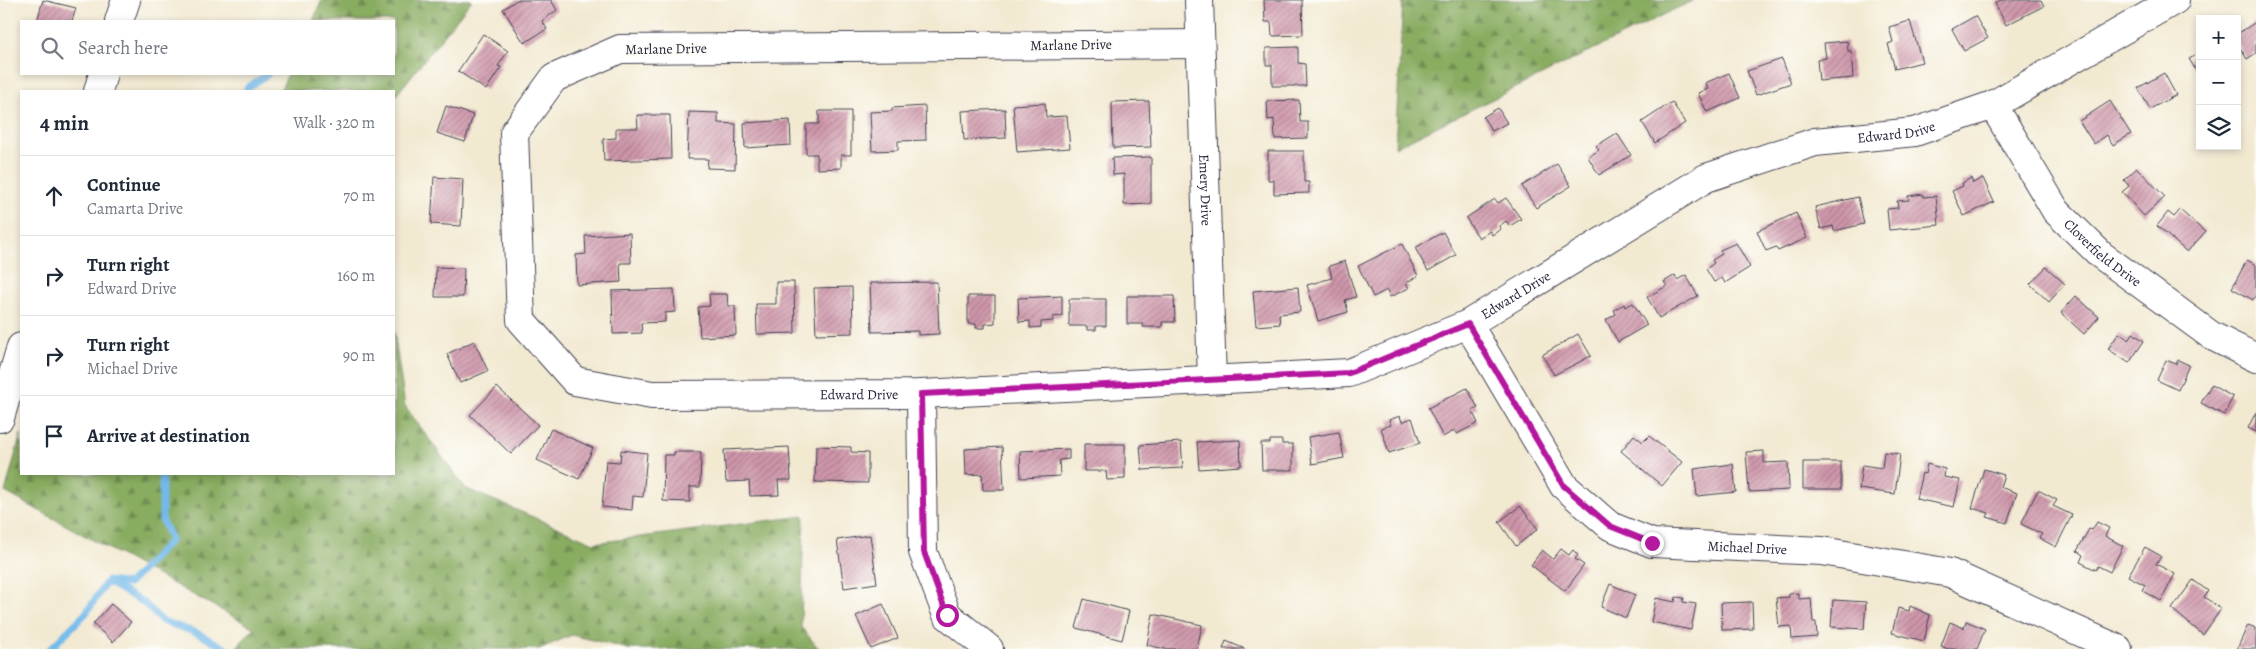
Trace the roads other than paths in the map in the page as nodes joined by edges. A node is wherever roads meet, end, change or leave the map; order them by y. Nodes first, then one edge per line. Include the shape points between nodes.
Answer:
1 (126, 0) edge
2 (1199, 0) edge
3 (2175, 0) edge
4 (119, 20) edge
5 (1200, 44) junction
6 (104, 75) edge
7 (98, 90) edge
8 (1992, 105) junction
9 (1468, 324) junction
10 (20, 351) edge
11 (2256, 358) edge
12 (1212, 379) junction
13 (921, 394) junction
14 (652, 395) joint
15 (0, 418) edge
16 (989, 649) edge
17 (2118, 649) edge

1 - 4 street
2 - 5 street, Emery Drive
3 - 8 street, Edward Drive
5 - 12 street, Emery Drive
5 - 14 street, Marlane Drive via 620,49 554,78 514,133 521,320 575,381
6 - 7 street
8 - 9 street, Edward Drive via 1915,132 1815,142 1706,178
8 - 11 street, Cloverfield Drive via 2056,211 2101,255 2212,336
9 - 12 street, Edward Drive via 1349,373
9 - 17 street, Michael Drive via 1564,486 1610,526 1652,543 1822,551 1950,573
10 - 15 street
12 - 13 street, Edward Drive
13 - 14 street, Edward Drive
13 - 16 street via 924,552 947,615

